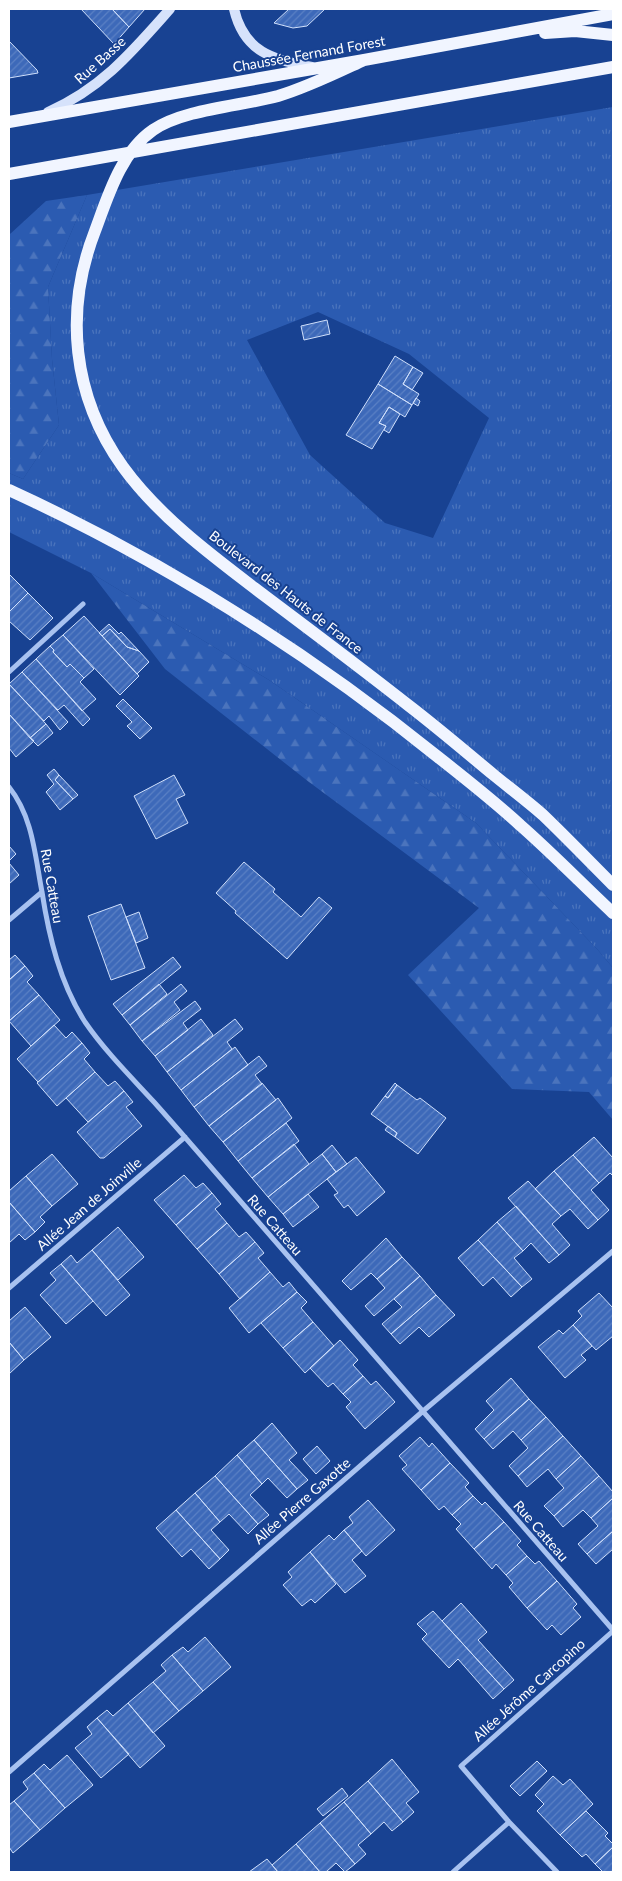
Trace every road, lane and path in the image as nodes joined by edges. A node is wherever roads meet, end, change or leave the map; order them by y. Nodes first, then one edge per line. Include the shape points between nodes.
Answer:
1 (170, 9) edge
2 (234, 9) edge
3 (613, 14) edge
4 (495, 35) junction
5 (613, 35) edge
6 (364, 60) junction
7 (613, 67) edge
8 (316, 68) junction
9 (37, 117) junction
10 (9, 122) edge
11 (130, 152) junction
12 (9, 174) edge
13 (9, 490) edge
14 (83, 604) dead end
15 (9, 672) edge
16 (9, 787) edge
17 (613, 885) edge
18 (42, 892) junction
19 (613, 913) edge
20 (9, 920) edge
21 (185, 1137) junction
22 (613, 1251) edge
23 (9, 1288) edge
24 (422, 1412) junction
25 (613, 1631) edge
26 (9, 1772) edge
27 (509, 1822) junction
28 (453, 1872) edge
29 (557, 1872) edge

1 - 9 street, Rue Basse via 99,83
2 - 8 street via 246,38 254,47 277,60
3 - 4 main road, Chaussée Fernand Forest
4 - 5 main road via 575,31
4 - 6 main road, Chaussée Fernand Forest
6 - 8 main road, Chaussée Fernand Forest
6 - 11 main road via 314,84 280,95 173,120 154,129
7 - 11 main road
8 - 9 main road, Chaussée Fernand Forest
9 - 10 main road, Chaussée Fernand Forest
11 - 12 main road
11 - 17 main road, Boulevard des Hauts de France via 89,246 75,319 87,397 101,431 123,467 151,500 185,532 486,768 541,814
13 - 19 main road via 198,589 340,682 519,824
14 - 15 street
16 - 18 street, Rue Catteau via 30,829
18 - 20 street
18 - 21 street, Rue Catteau via 58,964 76,1006 101,1043
21 - 23 street, Allée Jean de Joinville
21 - 24 street, Rue Catteau
22 - 24 street, Allée Pierre Gaxotte
24 - 25 street, Rue Catteau
24 - 26 street, Allée Pierre Gaxotte
25 - 27 street, Allée Jérôme Carcopino via 461,1766
27 - 28 street
27 - 29 street

